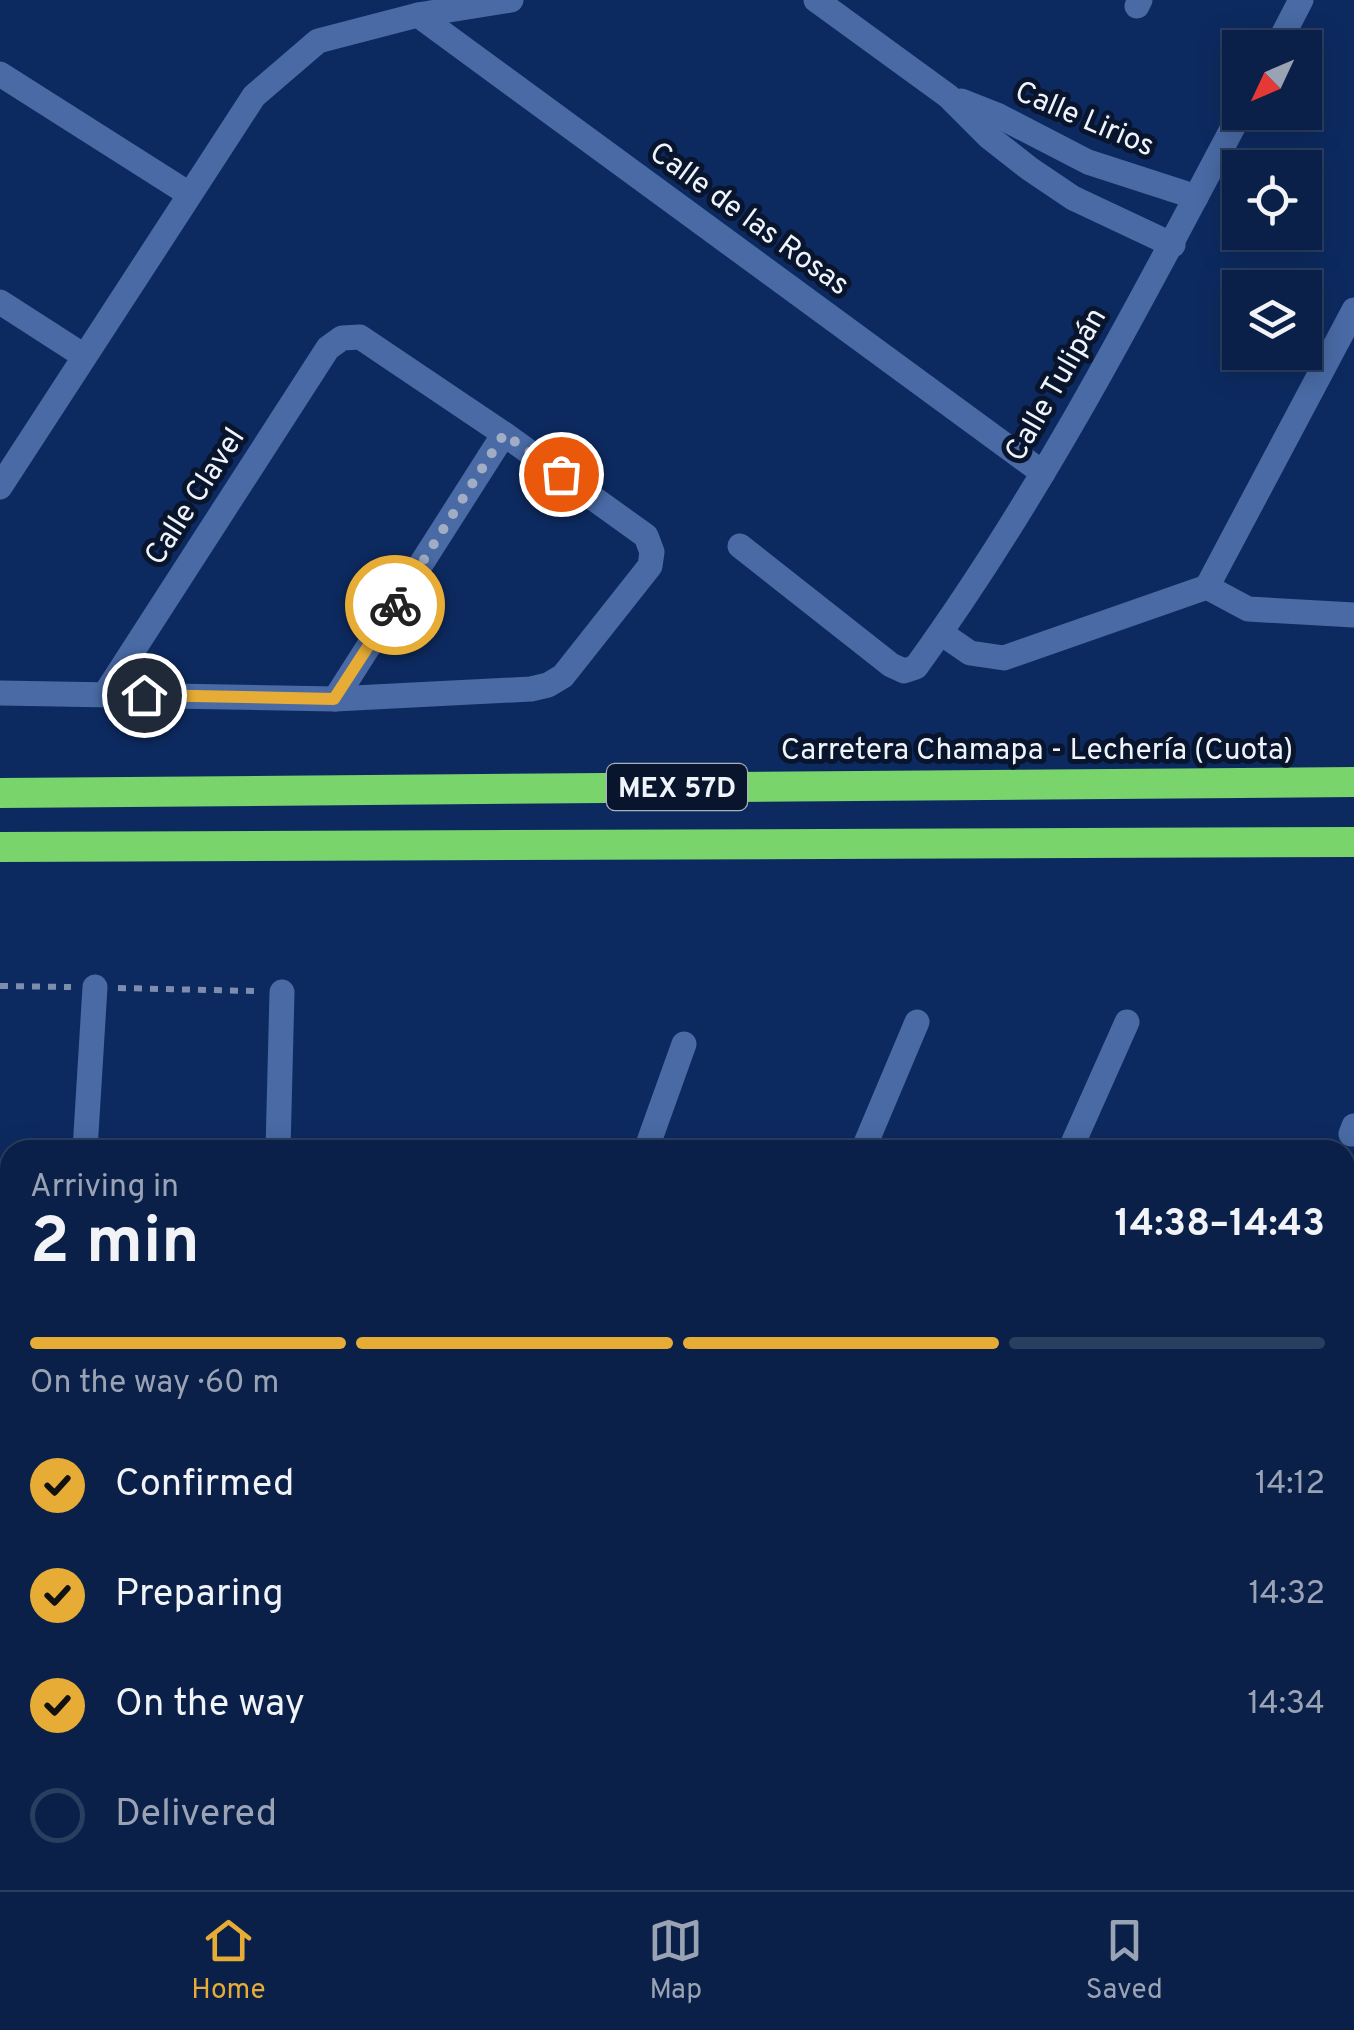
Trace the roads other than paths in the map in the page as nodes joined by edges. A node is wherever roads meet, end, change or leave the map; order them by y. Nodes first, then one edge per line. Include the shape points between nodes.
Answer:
1 (510, 0) edge
2 (816, 0) edge
3 (1301, 0) edge
4 (418, 15) junction
5 (1285, 30) edge
6 (0, 74) edge
7 (948, 96) junction
8 (1232, 130) edge
9 (189, 194) junction
10 (1196, 198) junction
11 (1173, 245) junction
12 (0, 302) edge
13 (1354, 310) edge
14 (84, 356) junction
15 (504, 434) junction
16 (1043, 473) junction
17 (0, 487) edge
18 (740, 546) dead end
19 (1207, 587) junction
20 (1354, 615) edge
21 (941, 633) junction
22 (0, 693) edge
23 (106, 694) junction
24 (334, 699) junction
25 (1354, 782) edge
26 (0, 793) edge
27 (1354, 842) edge
28 (0, 847) edge
29 (94, 987) road end
30 (282, 992) road end
31 (916, 1022) dead end
32 (1127, 1022) dead end
33 (684, 1044) dead end
34 (85, 1140) edge
35 (278, 1140) edge
36 (650, 1140) edge
37 (867, 1140) edge
38 (1074, 1140) edge

1 - 4 street
2 - 7 street, Calle Lirios
3 - 5 street
4 - 9 street via 318,41 254,96
4 - 16 street, Calle de las Rosas
6 - 9 street
7 - 10 street, Calle Lirios via 1088,162
7 - 11 street, Calle Lirios via 1030,170
8 - 10 street, Calle Tulipán
9 - 14 street
10 - 11 street, Calle Tulipán
11 - 16 street, Calle Tulipán
12 - 14 street
13 - 19 street
14 - 17 street
15 - 23 street, Calle Clavel via 360,337 342,338 328,348
15 - 24 street
15 - 24 street via 646,536 650,566 563,676 548,685
16 - 21 street, Calle Tulipán
18 - 21 street, Calle Tulipán via 904,671 916,667
19 - 20 street via 1248,609
19 - 21 street via 1004,658 970,654
22 - 23 street
23 - 24 street
25 - 26 highway, Carretera Chamapa - Lechería (Cuota) / MEX 57D
27 - 28 highway, MEX 57D
29 - 34 street
30 - 35 street
31 - 37 street
32 - 38 street
33 - 36 street

